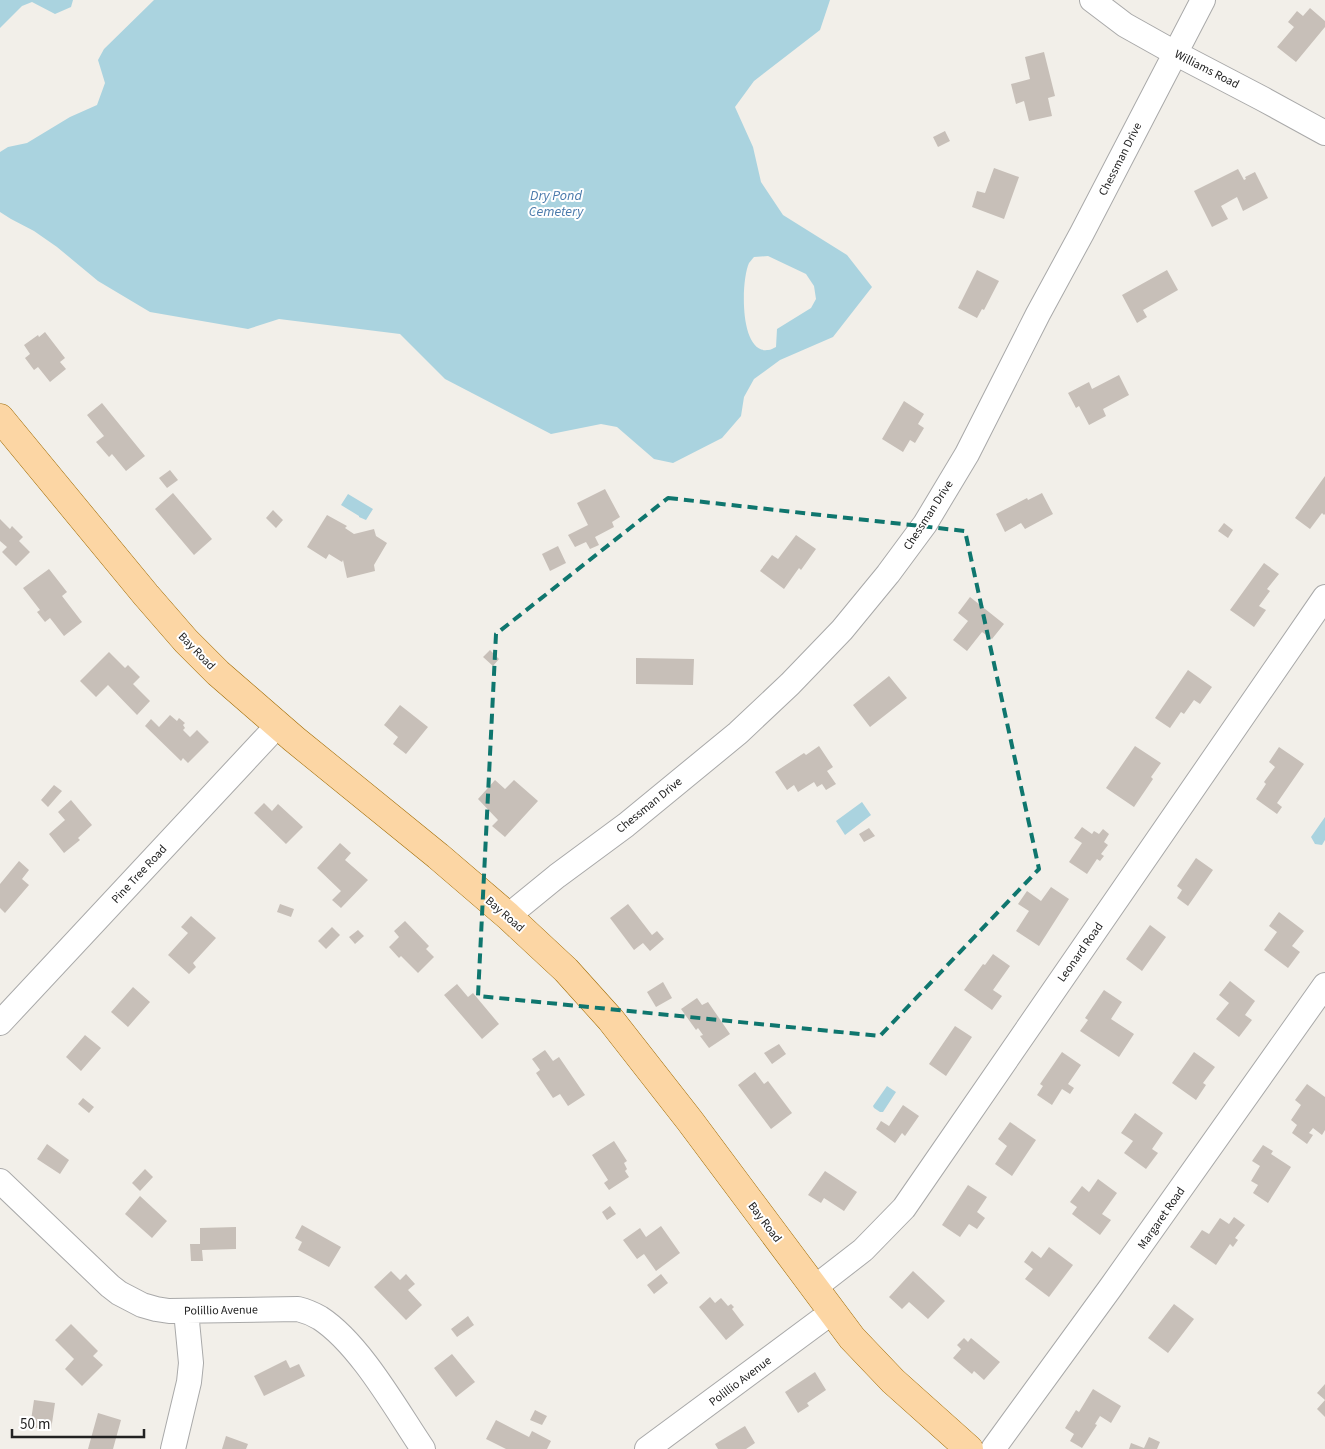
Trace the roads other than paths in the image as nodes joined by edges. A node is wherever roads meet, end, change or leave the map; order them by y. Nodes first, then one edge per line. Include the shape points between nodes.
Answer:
1 (1092, 0) edge
2 (1204, 0) edge
3 (1175, 53) junction
4 (1325, 133) edge
5 (0, 418) edge
6 (1325, 597) edge
7 (278, 725) junction
8 (508, 916) junction
9 (1325, 985) edge
10 (0, 1023) edge
11 (0, 1181) edge
12 (814, 1288) junction
13 (186, 1311) junction
14 (832, 1312) junction
15 (173, 1449) edge
16 (423, 1449) edge
17 (647, 1449) edge
18 (969, 1449) edge
19 (994, 1449) edge

1 - 3 street, Williams Road via 1125,25
2 - 3 street, Chessman Drive
3 - 4 street, Williams Road
3 - 8 street, Chessman Drive via 967,454 925,524 888,574 842,630 738,733
5 - 7 main road, Bay Road via 186,642
6 - 12 street, Leonard Road via 904,1208 863,1250
7 - 8 main road, Bay Road
7 - 10 street, Pine Tree Road
8 - 12 main road, Bay Road via 566,970 611,1020
9 - 19 street, Margaret Road
11 - 13 street, Polillio Avenue via 120,1293 156,1309
12 - 14 main road, Bay Road
13 - 15 street via 191,1363
13 - 16 street, Polillio Avenue via 298,1309 320,1318 368,1366
14 - 17 street, Polillio Avenue
14 - 18 main road, Bay Road via 893,1381

